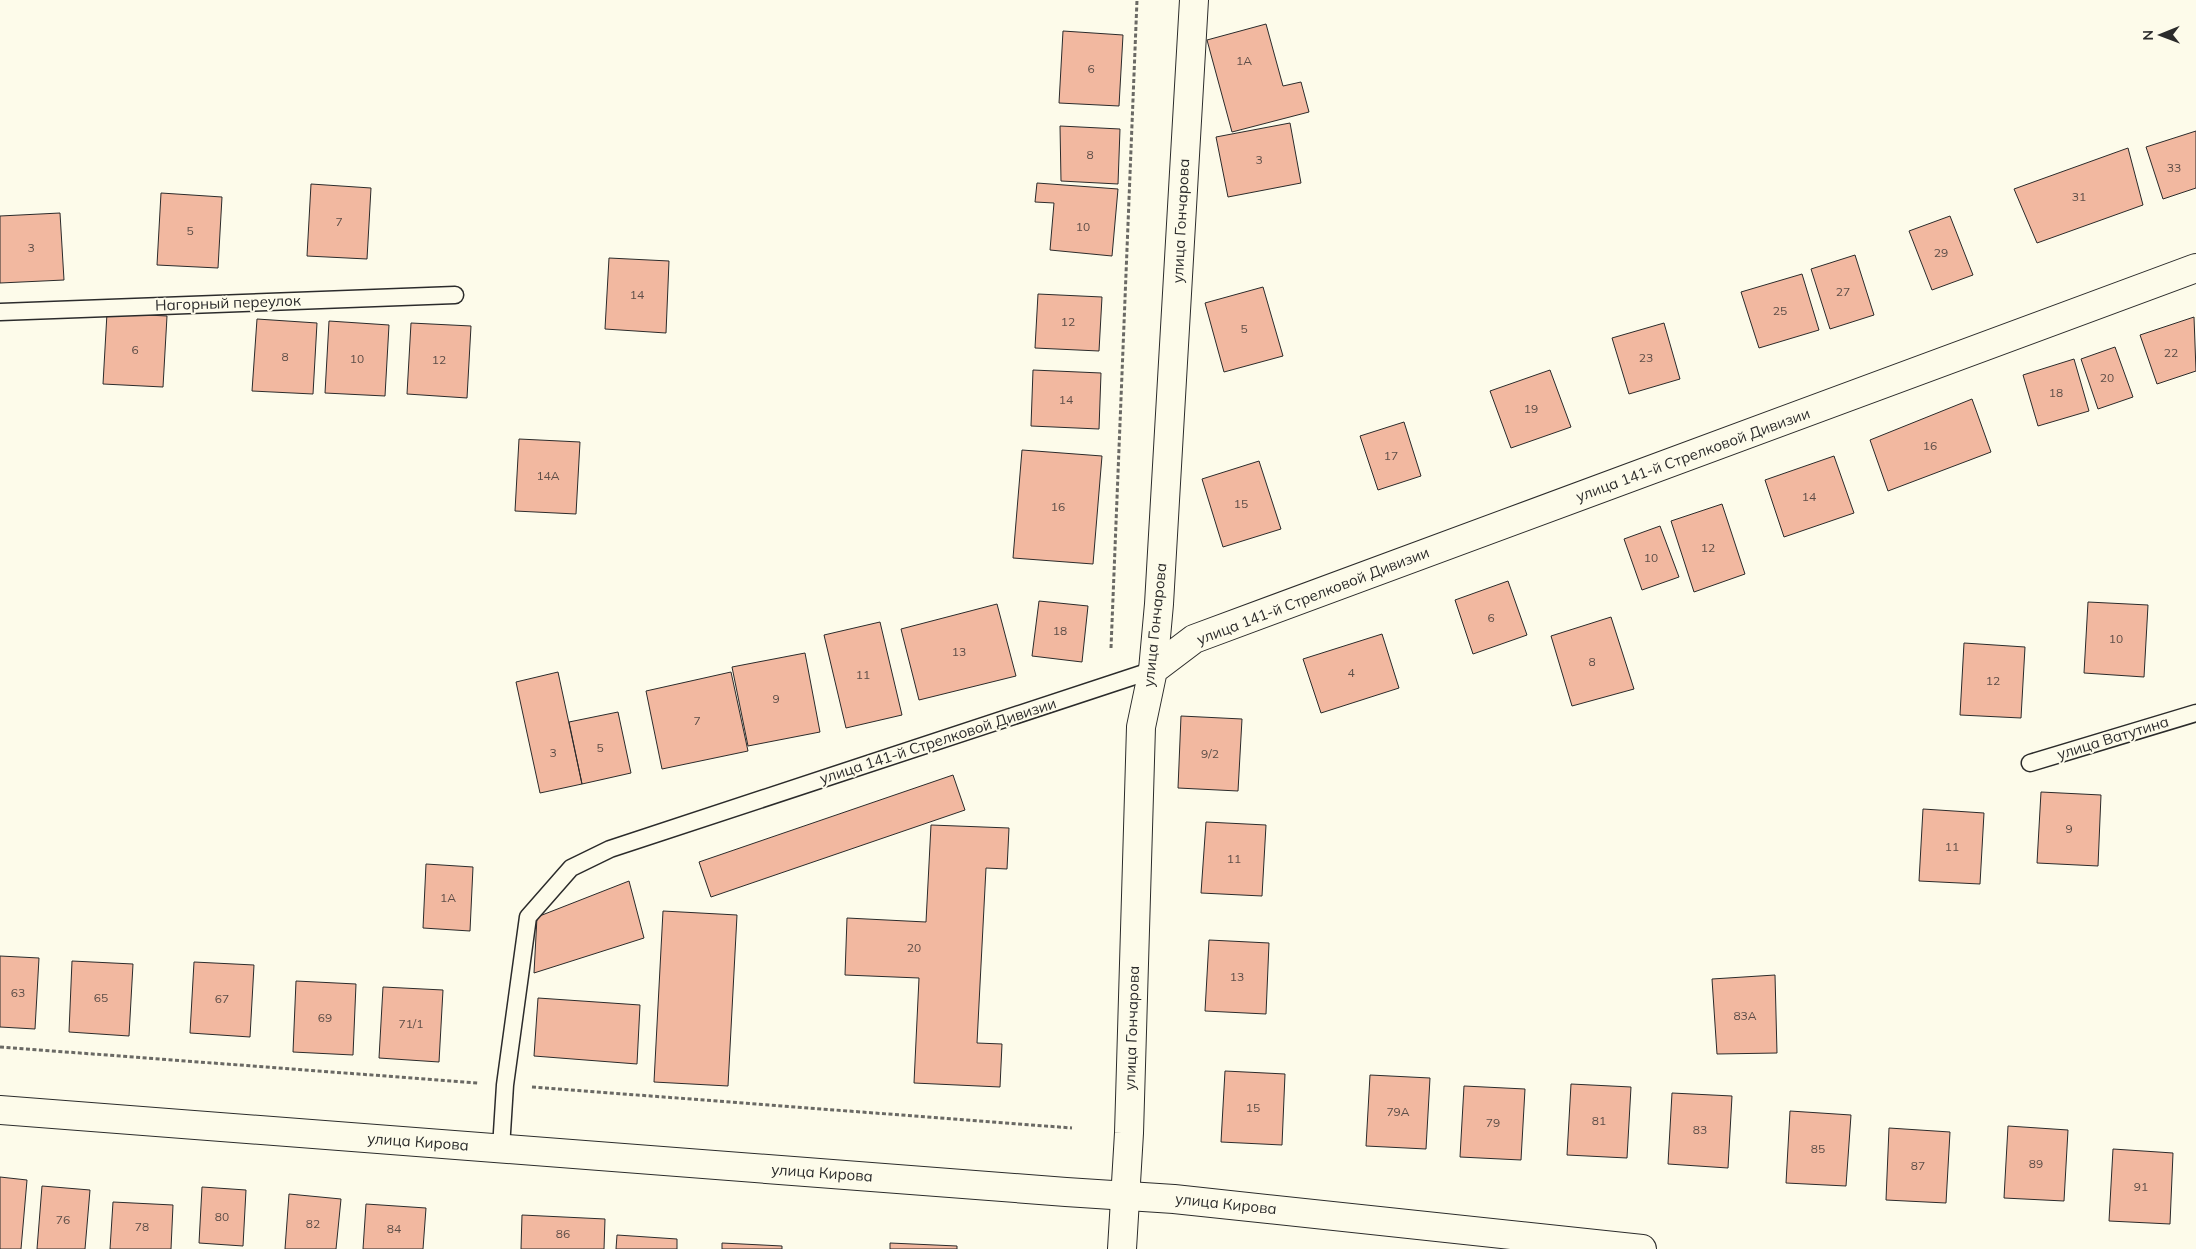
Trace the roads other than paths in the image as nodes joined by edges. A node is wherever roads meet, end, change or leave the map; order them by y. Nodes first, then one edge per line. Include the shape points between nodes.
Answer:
1 (1194, 0) edge
2 (2196, 268) edge
3 (455, 295) dead end
4 (0, 312) edge
5 (1153, 670) junction
6 (2196, 713) edge
7 (2030, 763) dead end
8 (0, 1110) edge
9 (502, 1148) junction
10 (1125, 1196) junction
11 (1122, 1249) edge
12 (1642, 1249) edge

1 - 5 street, улица Гончарова
2 - 5 street, улица 141-й Стрелковой Дивизии via 1194,639
3 - 4 lane, Нагорный переулок
5 - 9 lane, улица 141-й Стрелковой Дивизии via 610,849 571,868 528,917 505,1085
5 - 10 street, улица Гончарова via 1141,727
6 - 7 lane, улица Ватутина
8 - 9 street, улица Кирова
9 - 10 street, улица Кирова
10 - 11 street, улица Гончарова
10 - 12 street, улица Кирова

